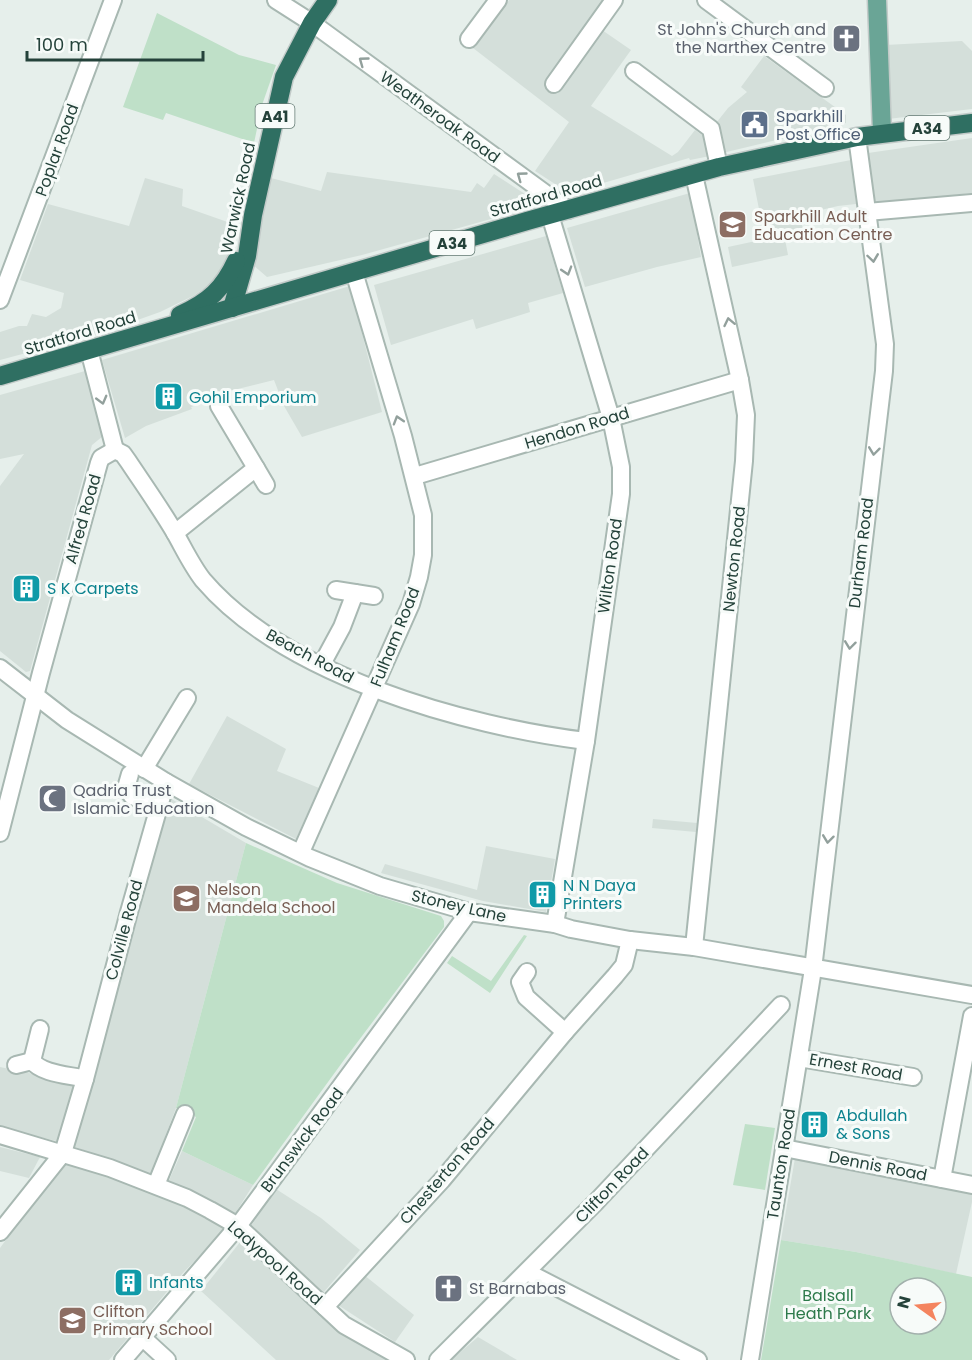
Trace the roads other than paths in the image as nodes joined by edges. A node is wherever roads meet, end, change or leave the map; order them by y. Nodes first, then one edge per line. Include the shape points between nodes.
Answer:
1 (113, 0) edge
2 (276, 0) edge
3 (328, 0) edge
4 (498, 0) edge
5 (614, 0) edge
6 (706, 0) edge
7 (877, 0) edge
8 (312, 23) junction
9 (469, 39) dead end
10 (634, 71) dead end
11 (554, 84) dead end
12 (825, 88) dead end
13 (972, 123) edge
14 (882, 133) junction
15 (857, 137) junction
16 (719, 167) junction
17 (694, 175) junction
18 (972, 203) edge
19 (559, 212) junction
20 (867, 212) junction
21 (253, 214) junction
22 (354, 272) junction
23 (0, 300) edge
24 (231, 308) junction
25 (133, 337) junction
26 (88, 350) junction
27 (0, 376) edge
28 (740, 380) junction
29 (219, 406) dead end
30 (611, 418) junction
31 (115, 450) junction
32 (256, 468) junction
33 (415, 476) junction
34 (266, 485) dead end
35 (175, 533) junction
36 (336, 590) dead end
37 (355, 593) junction
38 (374, 596) dead end
39 (322, 664) junction
40 (0, 668) edge
41 (374, 689) junction
42 (35, 695) junction
43 (187, 698) dead end
44 (586, 741) junction
45 (137, 772) junction
46 (165, 782) junction
47 (158, 806) junction
48 (0, 833) edge
49 (301, 852) junction
50 (469, 912) junction
51 (555, 924) junction
52 (630, 940) junction
53 (694, 947) junction
54 (813, 969) junction
55 (519, 976) dead end
56 (972, 994) edge
57 (781, 1005) dead end
58 (972, 1016) edge
59 (40, 1029) dead end
60 (566, 1032) junction
61 (799, 1058) junction
62 (913, 1077) dead end
63 (86, 1079) junction
64 (185, 1114) dead end
65 (0, 1135) edge
66 (784, 1148) junction
67 (63, 1153) junction
68 (942, 1179) junction
69 (156, 1185) junction
70 (972, 1185) edge
71 (238, 1226) junction
72 (0, 1232) edge
73 (527, 1272) junction
74 (325, 1307) junction
75 (143, 1338) junction
76 (123, 1360) edge
77 (167, 1360) edge
78 (406, 1360) edge
79 (438, 1360) edge
80 (698, 1360) edge
81 (750, 1360) edge

1 - 23 street, Poplar Road
2 - 8 street, Weatheroak Road
3 - 8 highway, Warwick Road / A41
4 - 9 street
5 - 11 street
6 - 12 street
7 - 14 main road
19 -> 8 street, Weatheroak Road
8 - 21 highway, Warwick Road / A41 via 284,77
10 - 16 street via 711,129
13 - 14 highway, Stratford Road / A34
14 - 15 highway, Stratford Road / A34
15 - 16 highway, Stratford Road / A34
15 - 20 street, Durham Road
16 - 17 highway, Stratford Road / A34
17 - 19 highway, Stratford Road / A34
28 -> 17 street, Newton Road
18 - 20 street
19 - 22 highway, Stratford Road / A34
19 -> 30 street, Wilton Road
20 -> 54 street, Durham Road via 885,344 884,371
21 - 24 highway, Warwick Road / A41 via 247,256
21 - 25 highway via 237,259 213,296
22 - 24 highway, Stratford Road / A34
33 -> 22 street, Fulham Road
24 - 25 highway, Stratford Road / A34
25 - 26 highway, Stratford Road / A34
26 - 27 highway, Stratford Road / A34
26 -> 31 street
28 - 30 street, Hendon Road
28 - 53 street, Newton Road via 746,415 744,460
29 - 32 street
30 - 33 street, Hendon Road
30 - 44 street, Wilton Road via 621,467 621,494
31 - 35 street, Beach Road via 123,454
31 - 42 street, Alfred Road via 101,458 99,464
32 - 34 street
32 - 35 street
33 - 41 street, Fulham Road via 424,533 419,577
35 - 39 street, Beach Road via 202,579 220,596 259,629
36 - 37 street
37 - 38 street
37 - 39 street
39 - 41 street, Beach Road
40 - 42 street, Stoney Lane
41 - 44 street, Beach Road via 514,730
41 - 49 street, Fulham Road
42 - 45 street, Stoney Lane
42 - 48 street, Alfred Road
43 - 45 street
44 - 51 street, Wilton Road
45 - 46 street, Stoney Lane
45 - 47 street via 126,788 132,796
46 - 47 street, Colville Road
46 - 49 street, Stoney Lane
47 - 63 street, Colville Road
49 - 50 street, Stoney Lane via 380,886
50 - 51 street, Stoney Lane
50 - 71 street, Brunswick Road
51 - 52 street, Stoney Lane
52 - 53 street, Stoney Lane
52 - 60 street, Chesterton Road via 624,965
53 - 54 street, Stoney Lane
54 - 56 street, Stoney Lane
54 - 61 street, Taunton Road
55 - 60 street via 526,997
57 - 73 street, Clifton Road
58 - 68 street
59 - 63 street via 24,1063
60 - 74 street, Chesterton Road via 442,1180
61 - 62 street, Ernest Road
61 - 66 street, Taunton Road
63 - 67 street, Colville Road
64 - 69 street
65 - 67 street, Ladypool Road
66 - 68 street, Dennis Road
66 - 81 street, Taunton Road
67 - 69 street, Ladypool Road
67 - 72 street
68 - 70 street, Dennis Road
69 - 71 street, Ladypool Road
71 - 74 street, Ladypool Road
71 - 75 street, Brunswick Road
73 - 79 street, Clifton Road
73 - 80 street
74 - 78 street, Ladypool Road via 344,1325
75 - 76 street, Brunswick Road
75 - 77 street

